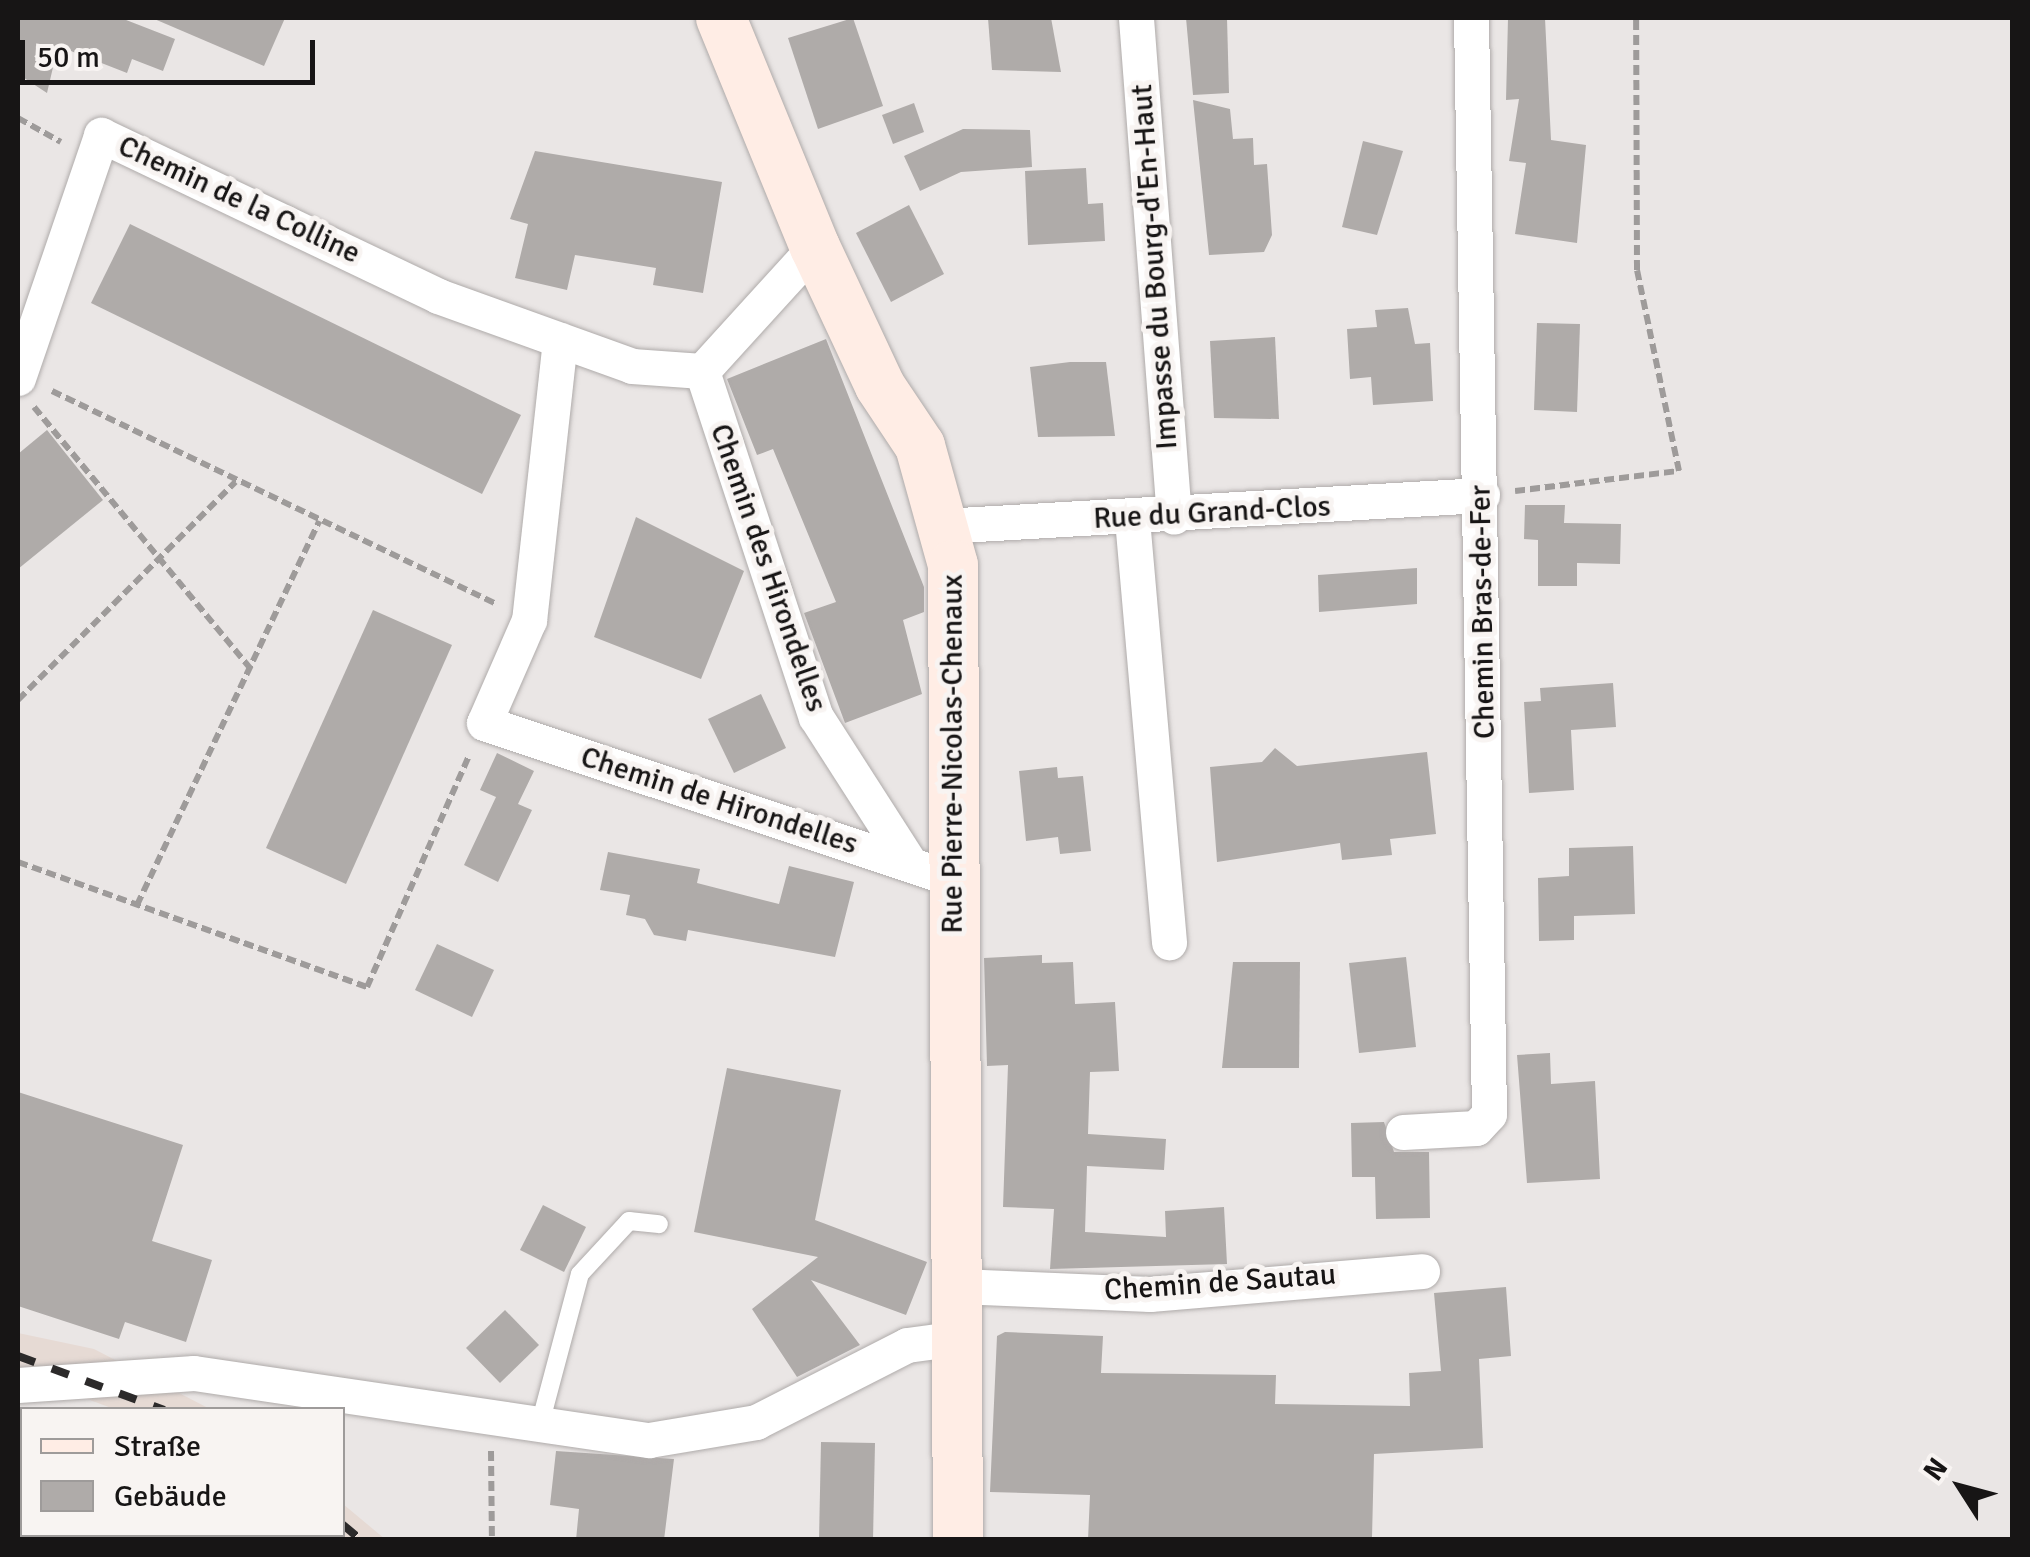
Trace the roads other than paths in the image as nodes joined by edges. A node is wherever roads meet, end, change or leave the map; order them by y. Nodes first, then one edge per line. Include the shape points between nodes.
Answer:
1 (722, 18) edge
2 (1136, 18) edge
3 (1472, 18) edge
4 (814, 248) junction
5 (560, 340) junction
6 (702, 372) junction
7 (19, 377) edge
8 (1482, 495) junction
9 (1174, 517) junction
10 (1132, 519) junction
11 (942, 526) junction
12 (931, 870) junction
13 (1169, 942) dead end
14 (1402, 1132) dead end
15 (658, 1224) dead end
16 (1422, 1272) dead end
17 (958, 1286) junction
18 (959, 1338) junction
19 (18, 1385) edge
20 (540, 1424) junction
21 (958, 1540) edge

1 - 4 street, Rue Pierre-Nicolas-Chenaux
2 - 9 street, Impasse du Bourg-d'En-Haut
3 - 8 street, Chemin Bras-de-Fer
4 - 6 street
4 - 11 street, Rue Pierre-Nicolas-Chenaux via 880,386 920,446
5 - 6 street, Chemin de la Colline via 632,366
5 - 7 street, Chemin de la Colline via 438,296 102,135
5 - 12 street, Chemin de Hirondelles via 530,620 484,723
6 - 12 street, Chemin des Hirondelles via 816,717
8 - 9 street, Rue du Grand-Clos
8 - 14 street, Chemin Bras-de-Fer via 1489,1114 1476,1128
9 - 10 street, Rue du Grand-Clos
10 - 11 street, Rue du Grand-Clos
10 - 13 street
11 - 12 street, Rue Pierre-Nicolas-Chenaux via 954,565
12 - 17 street, Rue Pierre-Nicolas-Chenaux
15 - 20 lane via 629,1221 580,1274
16 - 17 street, Chemin de Sautau via 1150,1294
17 - 18 street, Rue Pierre-Nicolas-Chenaux
18 - 20 street via 906,1345 756,1422 649,1440
18 - 21 street, Rue Pierre-Nicolas-Chenaux
19 - 20 street via 194,1373

